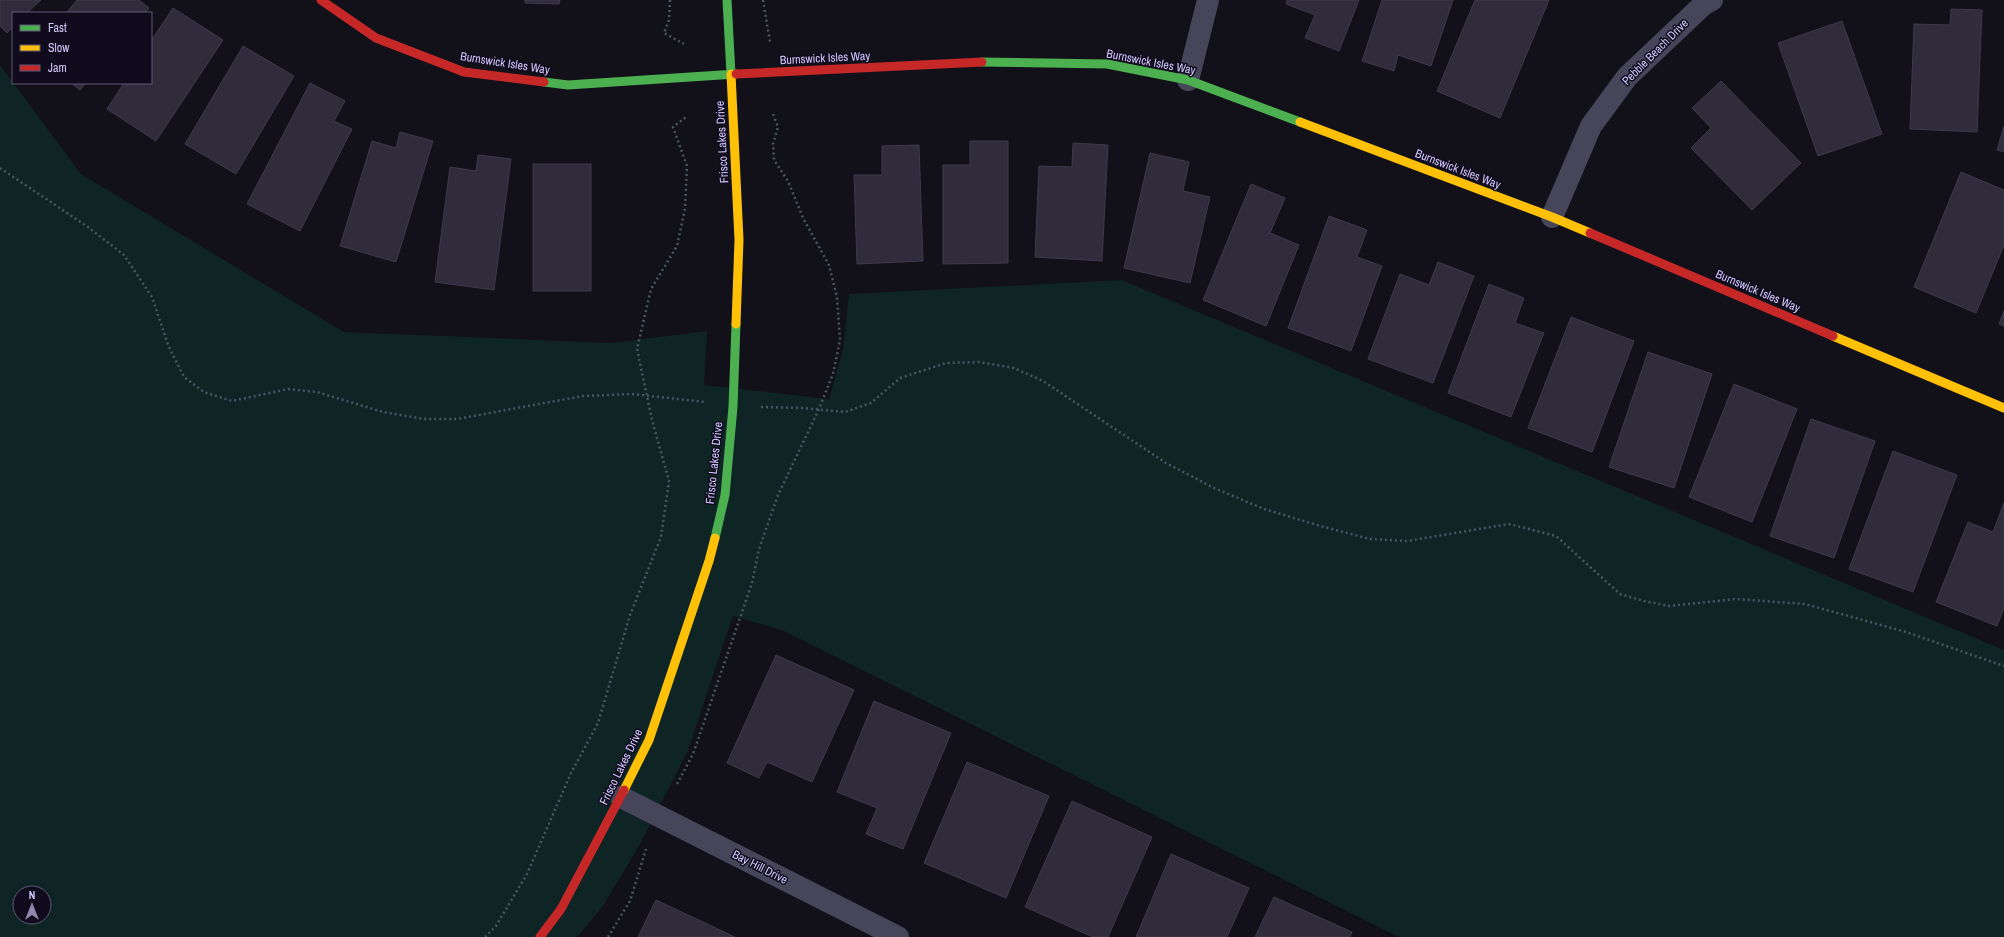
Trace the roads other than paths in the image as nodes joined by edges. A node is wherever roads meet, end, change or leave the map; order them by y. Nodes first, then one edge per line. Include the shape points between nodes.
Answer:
1 (321, 0) edge
2 (727, 0) edge
3 (1208, 0) edge
4 (1712, 0) edge
5 (731, 74) junction
6 (1188, 80) junction
7 (1552, 217) junction
8 (2004, 408) edge
9 (621, 797) junction
10 (887, 934) edge
11 (540, 937) edge

1 - 5 street, Burnswick Isles Way via 376,38 464,72 568,85
2 - 5 street, Frisco Lakes Drive
3 - 6 street
4 - 7 street, Pebble Beach Drive via 1703,5 1627,77 1591,126
5 - 6 street, Burnswick Isles Way via 1000,61 1107,64
5 - 9 street, Frisco Lakes Drive via 739,240 733,406 725,495 709,561 649,740
6 - 7 street, Burnswick Isles Way
7 - 8 street, Burnswick Isles Way
9 - 10 street, Bay Hill Drive
9 - 11 street, Frisco Lakes Drive via 561,909

